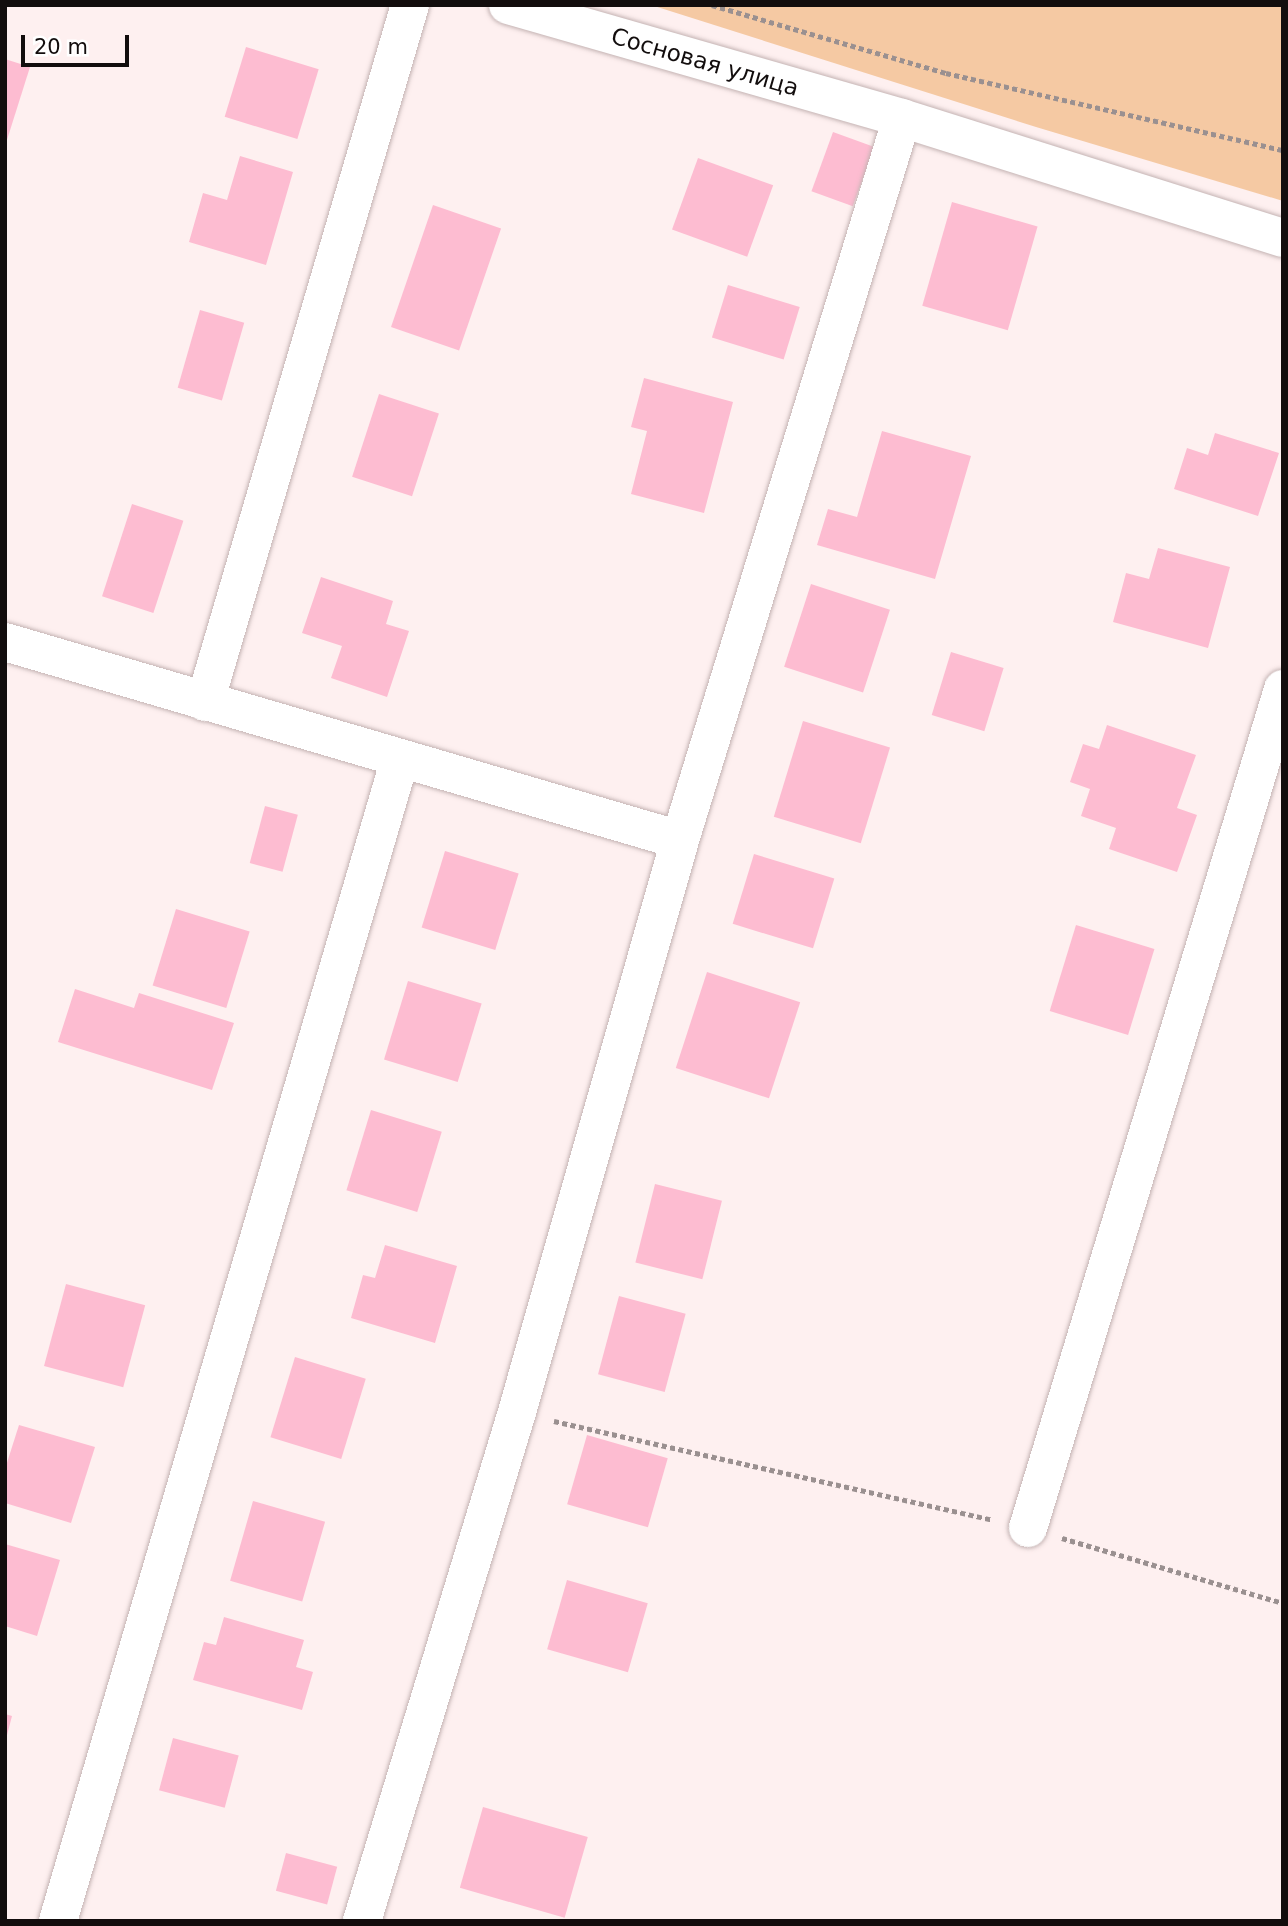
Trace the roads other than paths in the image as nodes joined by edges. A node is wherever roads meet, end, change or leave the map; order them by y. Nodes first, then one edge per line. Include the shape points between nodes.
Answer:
1 (410, 5) edge
2 (508, 5) edge
3 (902, 118) junction
4 (1283, 238) edge
5 (5, 642) edge
6 (1283, 689) edge
7 (205, 702) junction
8 (400, 759) junction
9 (680, 840) junction
10 (1028, 1528) road end
11 (58, 1921) edge
12 (362, 1921) edge

1 - 7 street
2 - 3 street, Сосновая улица
3 - 4 street, Сосновая улица
3 - 9 street
5 - 7 street
6 - 10 street
7 - 8 street
8 - 9 street
8 - 11 street
9 - 12 street via 517,1412

